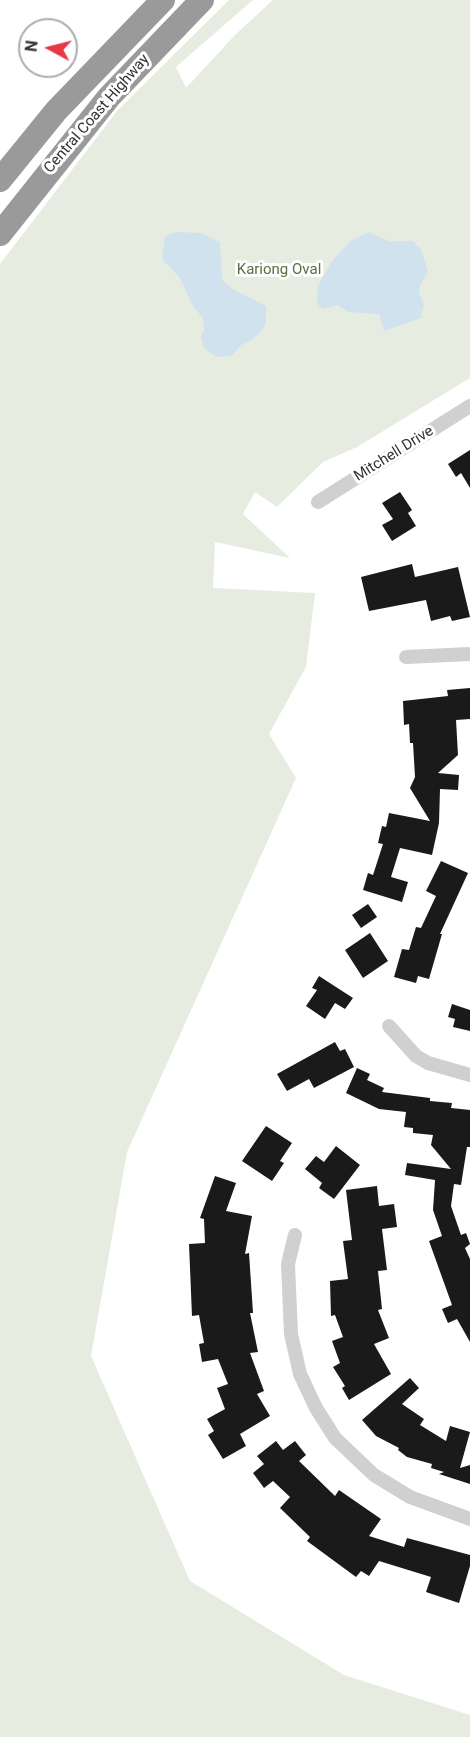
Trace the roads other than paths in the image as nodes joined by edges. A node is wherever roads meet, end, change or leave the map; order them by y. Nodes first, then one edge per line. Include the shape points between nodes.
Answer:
1 (163, 0) edge
2 (202, 0) edge
3 (56, 111) junction
4 (0, 156) edge
5 (0, 180) edge
6 (0, 234) edge
7 (470, 406) edge
8 (318, 502) dead end
9 (470, 654) edge
10 (406, 657) dead end
11 (389, 1026) dead end
12 (470, 1075) edge
13 (295, 1235) dead end
14 (470, 1519) edge

1 - 3 highway, Central Coast Highway
2 - 6 highway, Central Coast Highway via 109,97
3 - 4 highway
3 - 5 highway, Central Coast Highway
7 - 8 street, Mitchell Drive
9 - 10 street
11 - 12 street via 416,1056
13 - 14 street via 288,1264 291,1334 300,1374 316,1408 335,1438 374,1475 410,1497

